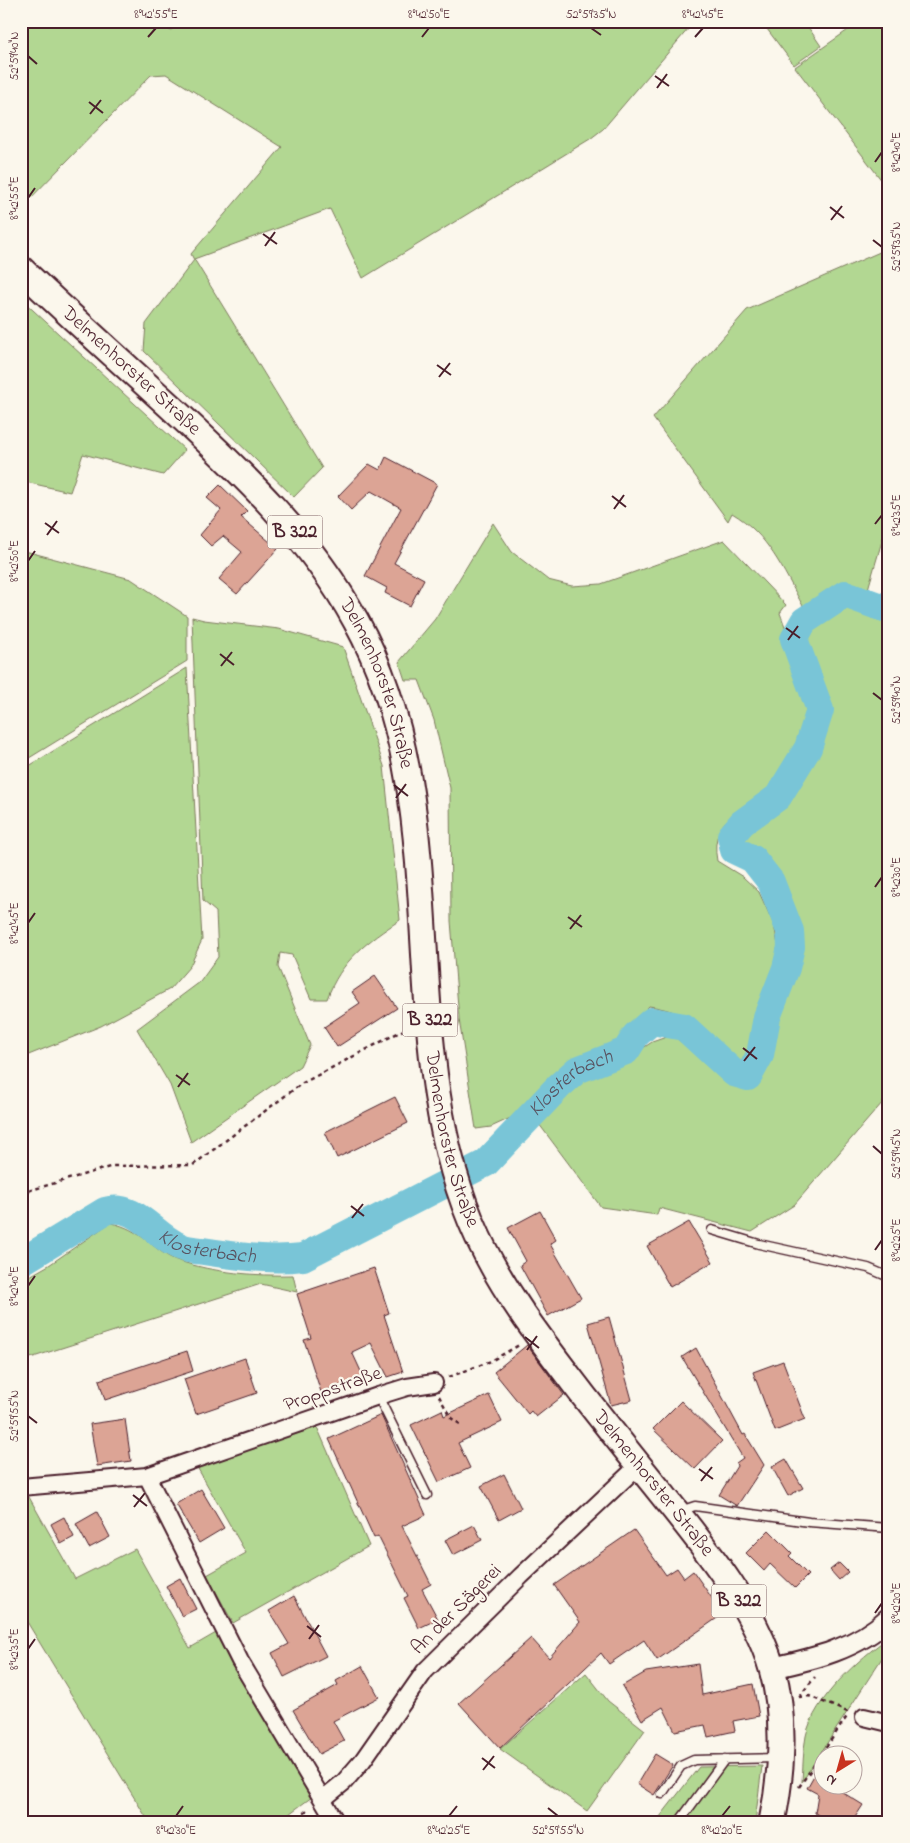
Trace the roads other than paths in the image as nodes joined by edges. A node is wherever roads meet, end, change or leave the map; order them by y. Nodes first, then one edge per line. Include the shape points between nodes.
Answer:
1 (21, 268) edge
2 (712, 1230) dead end
3 (889, 1277) edge
4 (433, 1384) road end
5 (378, 1396) junction
6 (638, 1466) junction
7 (147, 1476) junction
8 (21, 1487) edge
9 (427, 1495) dead end
10 (676, 1512) junction
11 (889, 1528) edge
12 (889, 1618) edge
13 (772, 1668) junction
14 (857, 1715) road end
15 (889, 1723) edge
16 (780, 1758) junction
17 (725, 1759) junction
18 (662, 1794) dead end
19 (323, 1799) junction
20 (336, 1822) edge
21 (679, 1822) edge
22 (772, 1822) edge

1 - 6 main road, Delmenhorster Straße / B 322 via 220,452 272,507 330,578 362,633 390,703 409,780 436,1080 460,1191 489,1260 520,1312
2 - 3 lane via 868,1268
4 - 5 street, Proppstraße via 407,1387
5 - 7 street, Proppstraße
5 - 9 lane
6 - 10 main road, Delmenhorster Straße / B 322
6 - 19 street, An der Sägerei via 424,1672 363,1760
7 - 8 street, Proppstraße
7 - 19 street via 240,1661
10 - 11 lane via 695,1506 809,1522
10 - 13 main road, Delmenhorster Straße / B 322 via 714,1562 742,1607
12 - 13 street via 847,1646
13 - 16 main road, Delmenhorster Straße / B 322 via 778,1700
14 - 15 street
16 - 17 lane
16 - 22 main road, Delmenhorster Straße / B 322
17 - 18 lane via 694,1760 681,1766
17 - 21 lane
19 - 20 street

